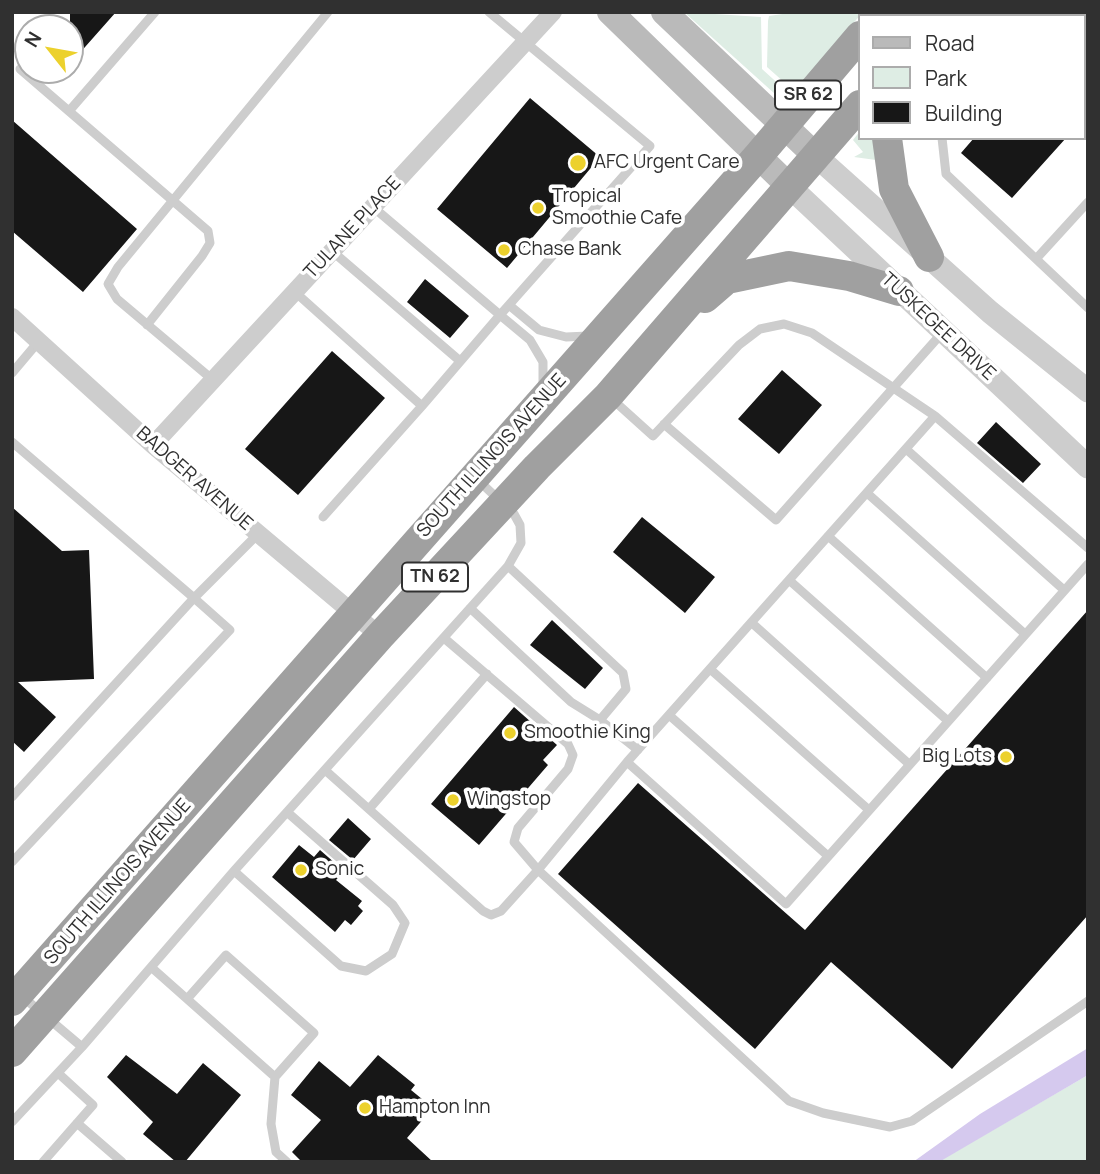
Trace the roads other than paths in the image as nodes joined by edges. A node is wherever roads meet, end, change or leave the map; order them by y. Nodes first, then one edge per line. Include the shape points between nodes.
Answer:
1 (155, 12) edge
2 (489, 12) edge
3 (553, 12) edge
4 (610, 12) edge
5 (664, 12) edge
6 (327, 13) edge
7 (858, 38) edge
8 (525, 43) junction
9 (38, 84) edge
10 (858, 107) edge
11 (70, 110) junction
12 (783, 126) junction
13 (887, 140) edge
14 (942, 140) edge
15 (758, 156) junction
16 (816, 156) junction
17 (790, 187) junction
18 (175, 199) junction
19 (373, 207) junction
20 (1086, 208) edge
21 (332, 251) junction
22 (929, 257) junction
23 (1036, 259) junction
24 (899, 291) junction
25 (295, 292) junction
26 (509, 305) junction
27 (1088, 308) edge
28 (500, 315) junction
29 (12, 317) edge
30 (147, 325) junction
31 (943, 332) junction
32 (600, 335) junction
33 (39, 341) junction
34 (652, 344) junction
35 (460, 361) junction
36 (12, 373) edge
37 (213, 380) junction
38 (893, 387) junction
39 (1088, 391) edge
40 (608, 396) junction
41 (543, 399) junction
42 (422, 406) junction
43 (935, 416) junction
44 (664, 424) junction
45 (12, 442) edge
46 (153, 445) junction
47 (906, 449) junction
48 (1088, 467) edge
49 (475, 476) junction
50 (867, 493) junction
51 (503, 503) junction
52 (323, 517) dead end
53 (258, 534) junction
54 (828, 536) junction
55 (1088, 548) edge
56 (1088, 564) edge
57 (508, 566) junction
58 (789, 580) junction
59 (1064, 590) junction
60 (194, 598) junction
61 (470, 608) junction
62 (353, 613) junction
63 (752, 622) junction
64 (1025, 634) junction
65 (380, 636) junction
66 (444, 638) junction
67 (710, 669) junction
68 (487, 674) junction
69 (987, 678) junction
70 (669, 715) junction
71 (600, 720) junction
72 (948, 722) junction
73 (638, 750) junction
74 (627, 762) junction
75 (909, 764) junction
76 (326, 770) junction
77 (12, 797) edge
78 (369, 809) junction
79 (869, 810) junction
80 (287, 812) junction
81 (828, 856) junction
82 (12, 862) edge
83 (538, 870) junction
84 (234, 871) junction
85 (151, 967) junction
86 (16, 998) edge
87 (187, 999) junction
88 (1088, 1001) edge
89 (45, 1016) junction
90 (82, 1047) junction
91 (12, 1052) edge
92 (58, 1073) junction
93 (275, 1077) junction
94 (12, 1122) edge
95 (77, 1123) junction
96 (43, 1162) edge
97 (122, 1162) edge
98 (287, 1162) edge

1 - 11 lane
2 - 8 lane
3 - 8 street, TULANE PLACE
4 - 15 main road
5 - 12 main road
6 - 18 lane
7 - 12 highway, SOUTH ILLINOIS AVENUE / SR 62
8 - 19 street, TULANE PLACE
8 - 26 lane via 650,146
9 - 11 lane
10 - 16 highway, SOUTH ILLINOIS AVENUE / TN 62
11 - 18 lane
12 - 15 highway, SOUTH ILLINOIS AVENUE / SR 62
12 - 16 main road
13 - 22 highway via 894,189
14 - 23 lane via 946,174
15 - 17 main road
15 - 32 highway, SOUTH ILLINOIS AVENUE / TN 62
16 - 17 highway, SOUTH ILLINOIS AVENUE / TN 62
16 - 22 street
17 - 24 street, TUSKEGEE DRIVE
17 - 34 highway, SOUTH ILLINOIS AVENUE / TN 62
18 - 30 lane via 208,231 210,243
18 - 30 lane via 108,284 117,299
19 - 21 street, TULANE PLACE
19 - 28 lane
20 - 23 lane
21 - 25 street, TULANE PLACE
21 - 35 lane
22 - 39 street
23 - 27 lane
24 - 31 street, TUSKEGEE DRIVE
24 - 34 highway via 849,276 789,266 727,279
25 - 37 street, TULANE PLACE
25 - 42 lane
26 - 28 lane
26 - 32 lane via 539,330 566,337
28 - 35 lane
28 - 41 lane via 530,340 543,362
29 - 33 street, BADGER AVENUE
30 - 37 lane
31 - 38 lane
31 - 48 street, TUSKEGEE DRIVE
32 - 41 highway, SOUTH ILLINOIS AVENUE / TN 62
33 - 36 lane
33 - 46 street, BADGER AVENUE
34 - 40 highway, SOUTH ILLINOIS AVENUE / TN 62
35 - 42 lane
37 - 46 street, TULANE PLACE
38 - 43 lane
38 - 44 lane via 813,333 784,324 760,329 739,345
38 - 44 lane via 776,520
40 - 44 lane via 653,436
40 - 51 highway, SOUTH ILLINOIS AVENUE / TN 62
41 - 49 highway, SOUTH ILLINOIS AVENUE / TN 62
42 - 52 lane
43 - 47 lane
43 - 55 lane
45 - 60 lane
46 - 53 street, BADGER AVENUE
47 - 50 lane
47 - 59 lane
49 - 51 lane
49 - 62 highway, SOUTH ILLINOIS AVENUE / TN 62
50 - 54 lane
50 - 64 lane
51 - 57 lane via 520,525 520,542
51 - 65 highway, SOUTH ILLINOIS AVENUE / TN 62
53 - 60 lane
53 - 62 street, BADGER AVENUE
54 - 58 lane
54 - 69 lane
56 - 59 lane
57 - 61 lane
57 - 71 lane via 623,673 626,689
58 - 63 lane
58 - 72 lane
59 - 64 lane
60 - 77 lane
60 - 82 lane via 230,630
61 - 66 lane
61 - 71 lane via 571,702
62 - 65 street, BADGER AVENUE
62 - 86 highway, SOUTH ILLINOIS AVENUE / TN 62
63 - 67 lane
63 - 75 lane
64 - 69 lane
65 - 89 highway, SOUTH ILLINOIS AVENUE / TN 62
66 - 68 lane
66 - 76 lane
67 - 70 lane
67 - 79 lane
68 - 78 lane
68 - 83 lane via 568,744 573,755 568,769 518,828 514,842
69 - 72 lane
70 - 73 lane
70 - 81 lane
71 - 73 lane
72 - 75 lane
73 - 74 lane
74 - 81 lane via 786,904
74 - 83 lane
75 - 79 lane
76 - 78 lane
76 - 80 lane
78 - 83 lane via 491,915 501,911
79 - 81 lane
80 - 84 lane
80 - 84 lane via 393,905 405,923 392,954 366,971 341,967
83 - 88 lane via 789,1101 823,1113 890,1127 912,1121
84 - 85 lane
85 - 87 lane
85 - 90 lane
86 - 89 lane
87 - 93 lane
87 - 93 lane via 226,955 275,998 314,1033
89 - 90 lane
89 - 91 highway, SOUTH ILLINOIS AVENUE / TN 62
90 - 92 lane
92 - 94 lane
92 - 95 lane via 93,1105
93 - 98 lane via 271,1124 276,1152
95 - 96 lane
95 - 97 lane

